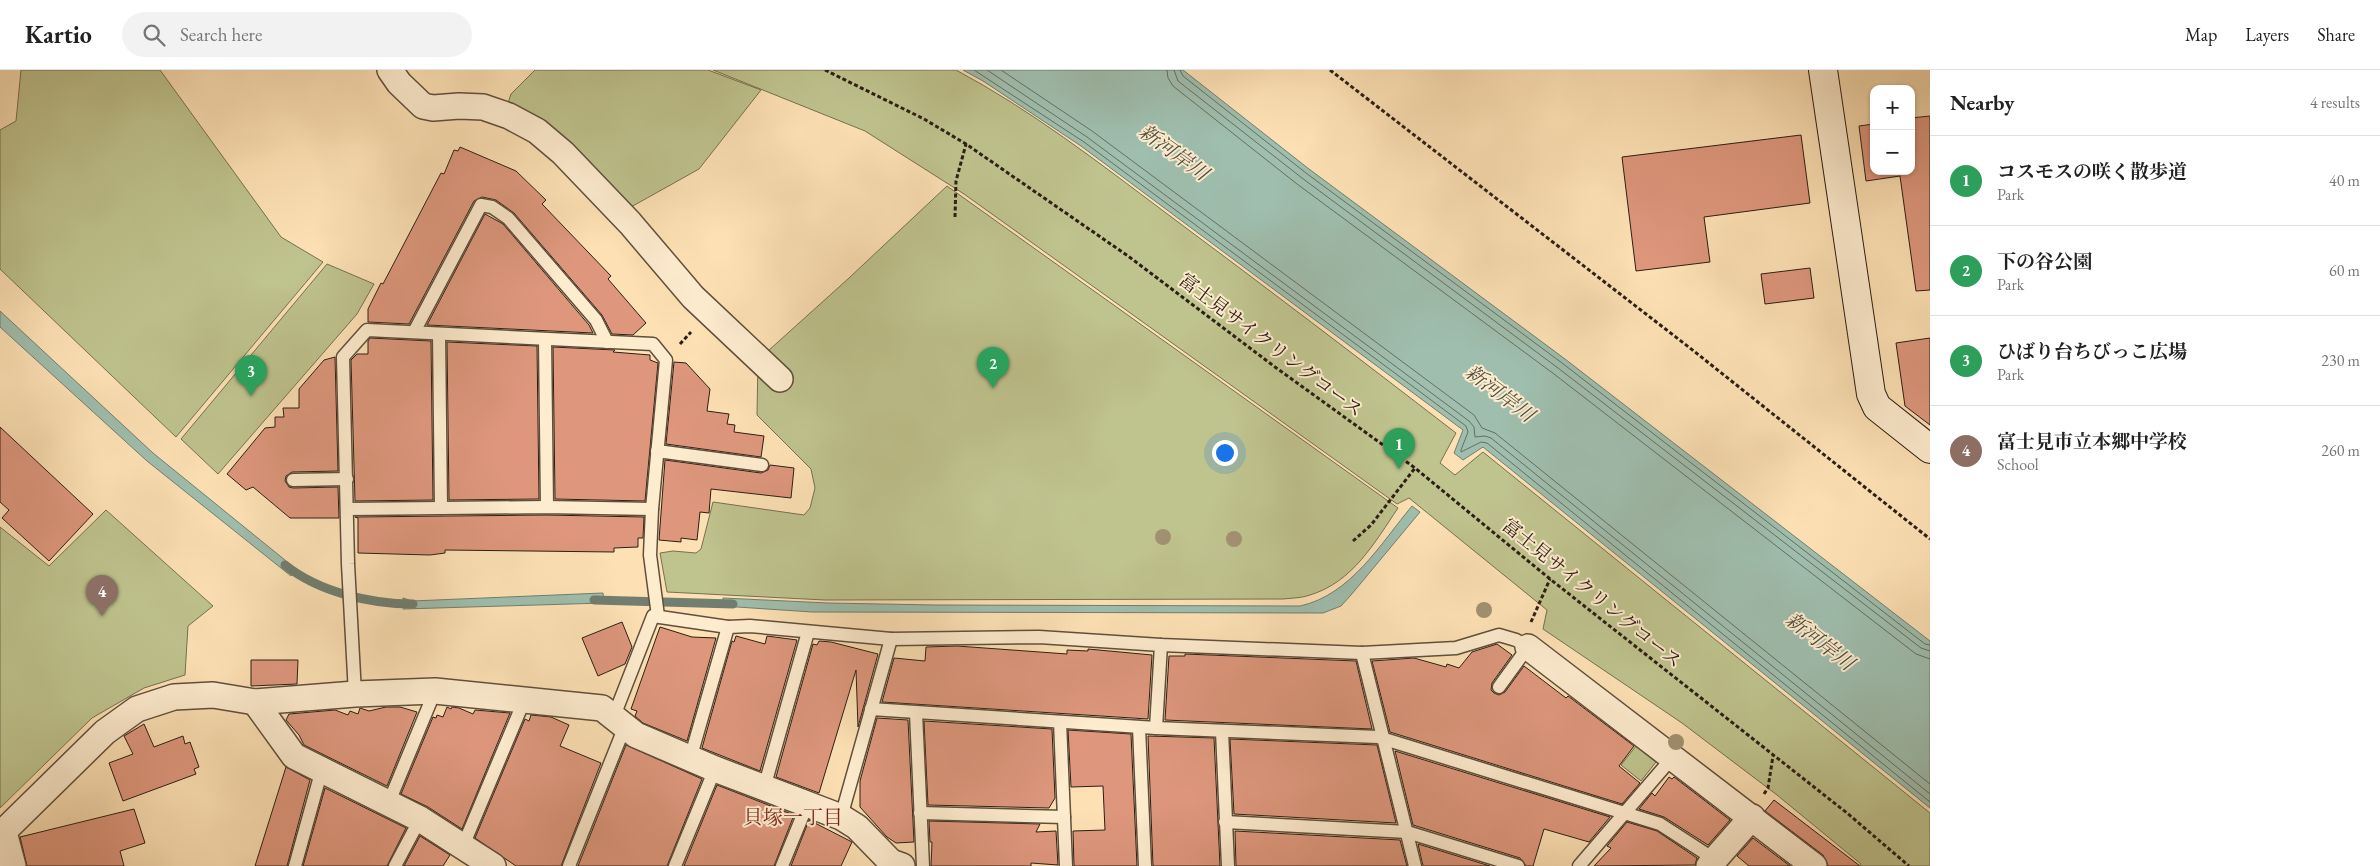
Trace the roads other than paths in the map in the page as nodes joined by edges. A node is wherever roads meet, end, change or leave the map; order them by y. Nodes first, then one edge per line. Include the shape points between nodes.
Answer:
1 (390, 70) edge
2 (1823, 70) edge
3 (414, 332) junction
4 (439, 334) junction
5 (545, 339) junction
6 (607, 342) junction
7 (780, 379) dead end
8 (1930, 449) edge
9 (657, 451) junction
10 (762, 465) dead end
11 (347, 479) junction
12 (293, 480) dead end
13 (547, 507) junction
14 (441, 508) junction
15 (348, 509) junction
16 (652, 509) junction
17 (658, 611) junction
18 (728, 627) junction
19 (808, 632) junction
20 (891, 639) junction
21 (1161, 645) junction
22 (1526, 645) junction
23 (1362, 653) junction
24 (1498, 687) dead end
25 (435, 691) junction
26 (355, 694) junction
27 (255, 702) junction
28 (524, 702) junction
29 (871, 709) junction
30 (916, 713) junction
31 (619, 721) junction
32 (1060, 722) junction
33 (1139, 727) junction
34 (1156, 728) junction
35 (1222, 731) junction
36 (1383, 738) junction
37 (1672, 758) junction
38 (690, 759) junction
39 (322, 768) junction
40 (714, 770) junction
41 (764, 788) junction
42 (389, 802) junction
43 (807, 805) junction
44 (920, 813) junction
45 (1626, 813) junction
46 (1750, 816) junction
47 (841, 817) junction
48 (1064, 817) junction
49 (420, 819) junction
50 (1225, 822) junction
51 (1407, 832) junction
52 (2, 833) edge
53 (463, 846) junction
54 (1717, 864) edge
55 (894, 865) edge
56 (13, 866) edge
57 (295, 866) edge
58 (396, 866) edge
59 (493, 866) edge
60 (568, 866) edge
61 (675, 866) edge
62 (782, 866) edge
63 (922, 866) edge
64 (1066, 866) edge
65 (1145, 866) edge
66 (1228, 866) edge
67 (1415, 866) edge
68 (1518, 866) edge
69 (1579, 866) edge
70 (1814, 866) edge

1 - 7 street via 399,84 423,106 483,107 538,131 630,223 693,297
2 - 8 street via 1871,394 1877,407
3 - 4 lane
3 - 6 lane via 481,205 492,207 508,218 596,320
3 - 11 lane via 367,330 343,358
4 - 5 lane
4 - 14 lane
5 - 6 lane
5 - 13 lane
6 - 9 lane via 653,344 666,360
9 - 10 lane
9 - 16 lane
11 - 12 lane
11 - 15 lane
13 - 14 lane
13 - 16 lane
14 - 15 lane
15 - 26 lane
16 - 17 lane via 650,555
17 - 18 lane
17 - 31 lane via 653,616
18 - 19 lane
18 - 38 lane
19 - 20 lane
19 - 41 lane
20 - 21 lane via 1039,637
20 - 29 lane
21 - 23 lane
21 - 34 lane
22 - 23 lane via 1499,635 1456,648
22 - 24 lane
22 - 37 street
23 - 36 lane
25 - 26 street
25 - 28 street
25 - 42 lane
26 - 27 street
27 - 39 street via 294,756
27 - 52 street via 213,695 174,697 137,709 105,732
28 - 31 street via 602,708
28 - 53 lane
29 - 30 lane
29 - 47 lane
30 - 32 lane
30 - 44 lane
31 - 38 street via 636,735
31 - 60 lane
32 - 33 lane
32 - 48 lane
33 - 34 lane
33 - 65 lane
34 - 35 lane
35 - 36 lane
35 - 50 lane
36 - 45 lane
36 - 51 lane
37 - 45 lane
37 - 46 street
38 - 40 street
39 - 42 street
39 - 57 lane
40 - 41 street
40 - 61 lane
41 - 43 street
42 - 49 street
43 - 47 street
43 - 62 lane
44 - 48 lane
44 - 63 lane
45 - 54 lane via 1660,824
45 - 69 lane
46 - 54 street
46 - 70 street
47 - 55 street via 856,826
48 - 64 lane
49 - 53 street
49 - 58 lane
50 - 51 lane
50 - 66 lane
51 - 67 lane
51 - 68 lane
52 - 56 street
53 - 59 street

